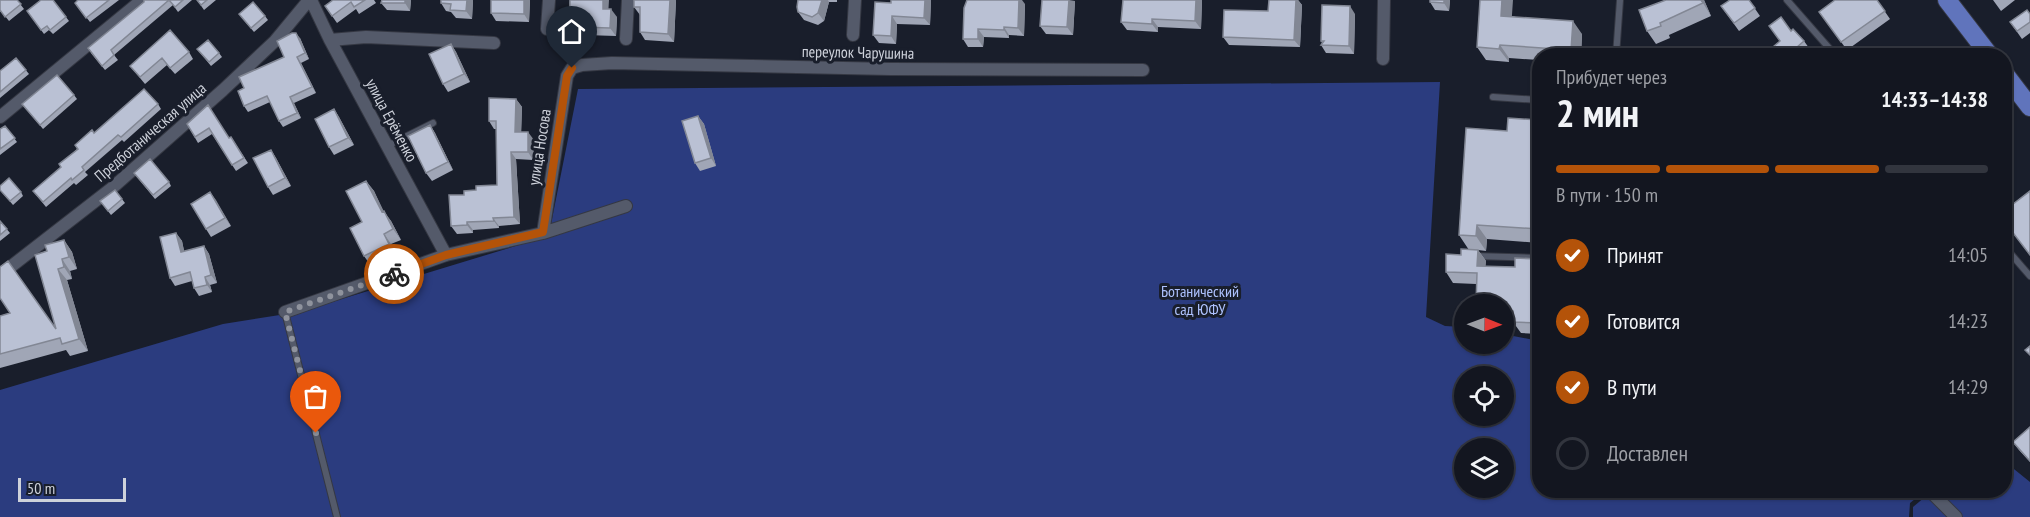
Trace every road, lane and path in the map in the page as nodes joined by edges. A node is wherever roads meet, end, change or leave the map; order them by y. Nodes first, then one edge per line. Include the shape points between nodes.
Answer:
1 (142, 0) edge
2 (310, 0) edge
3 (549, 0) edge
4 (628, 0) edge
5 (855, 0) edge
6 (1384, 0) edge
7 (1620, 0) edge
8 (1787, 0) edge
9 (1947, 0) edge
10 (547, 29) dead end
11 (853, 35) dead end
12 (626, 39) dead end
13 (330, 40) junction
14 (494, 43) dead end
15 (1617, 48) edge
16 (1829, 48) edge
17 (1984, 48) edge
18 (1383, 59) dead end
19 (572, 68) joint
20 (1143, 70) dead end
21 (2012, 83) edge
22 (1493, 97) dead end
23 (1532, 100) edge
24 (2028, 101) edge
25 (0, 117) edge
26 (433, 123) dead end
27 (387, 146) junction
28 (626, 206) dead end
29 (543, 232) junction
30 (446, 255) junction
31 (1467, 255) edge
32 (2012, 255) edge
33 (1532, 258) edge
34 (0, 275) edge
35 (2030, 276) edge
36 (285, 312) joint
37 (1937, 498) edge
38 (337, 517) edge
39 (1956, 517) edge

1 - 25 street
2 - 13 street, улица Ерёменко
2 - 34 street, Предботаническая улица via 275,41 223,90 112,188
3 - 10 street
4 - 12 street
5 - 11 street
6 - 18 street
7 - 15 lane
8 - 16 lane
9 - 17 main road
13 - 14 street via 366,37
13 - 27 street, улица Ерёменко
19 - 20 street, переулок Чарушина via 612,63
19 - 29 street, улица Носова via 567,76
21 - 24 main road
22 - 23 lane
26 - 27 lane
27 - 30 street, улица Ерёменко
28 - 29 street
29 - 30 street
30 - 36 street
31 - 33 lane
32 - 35 lane
36 - 38 lane
37 - 39 street

